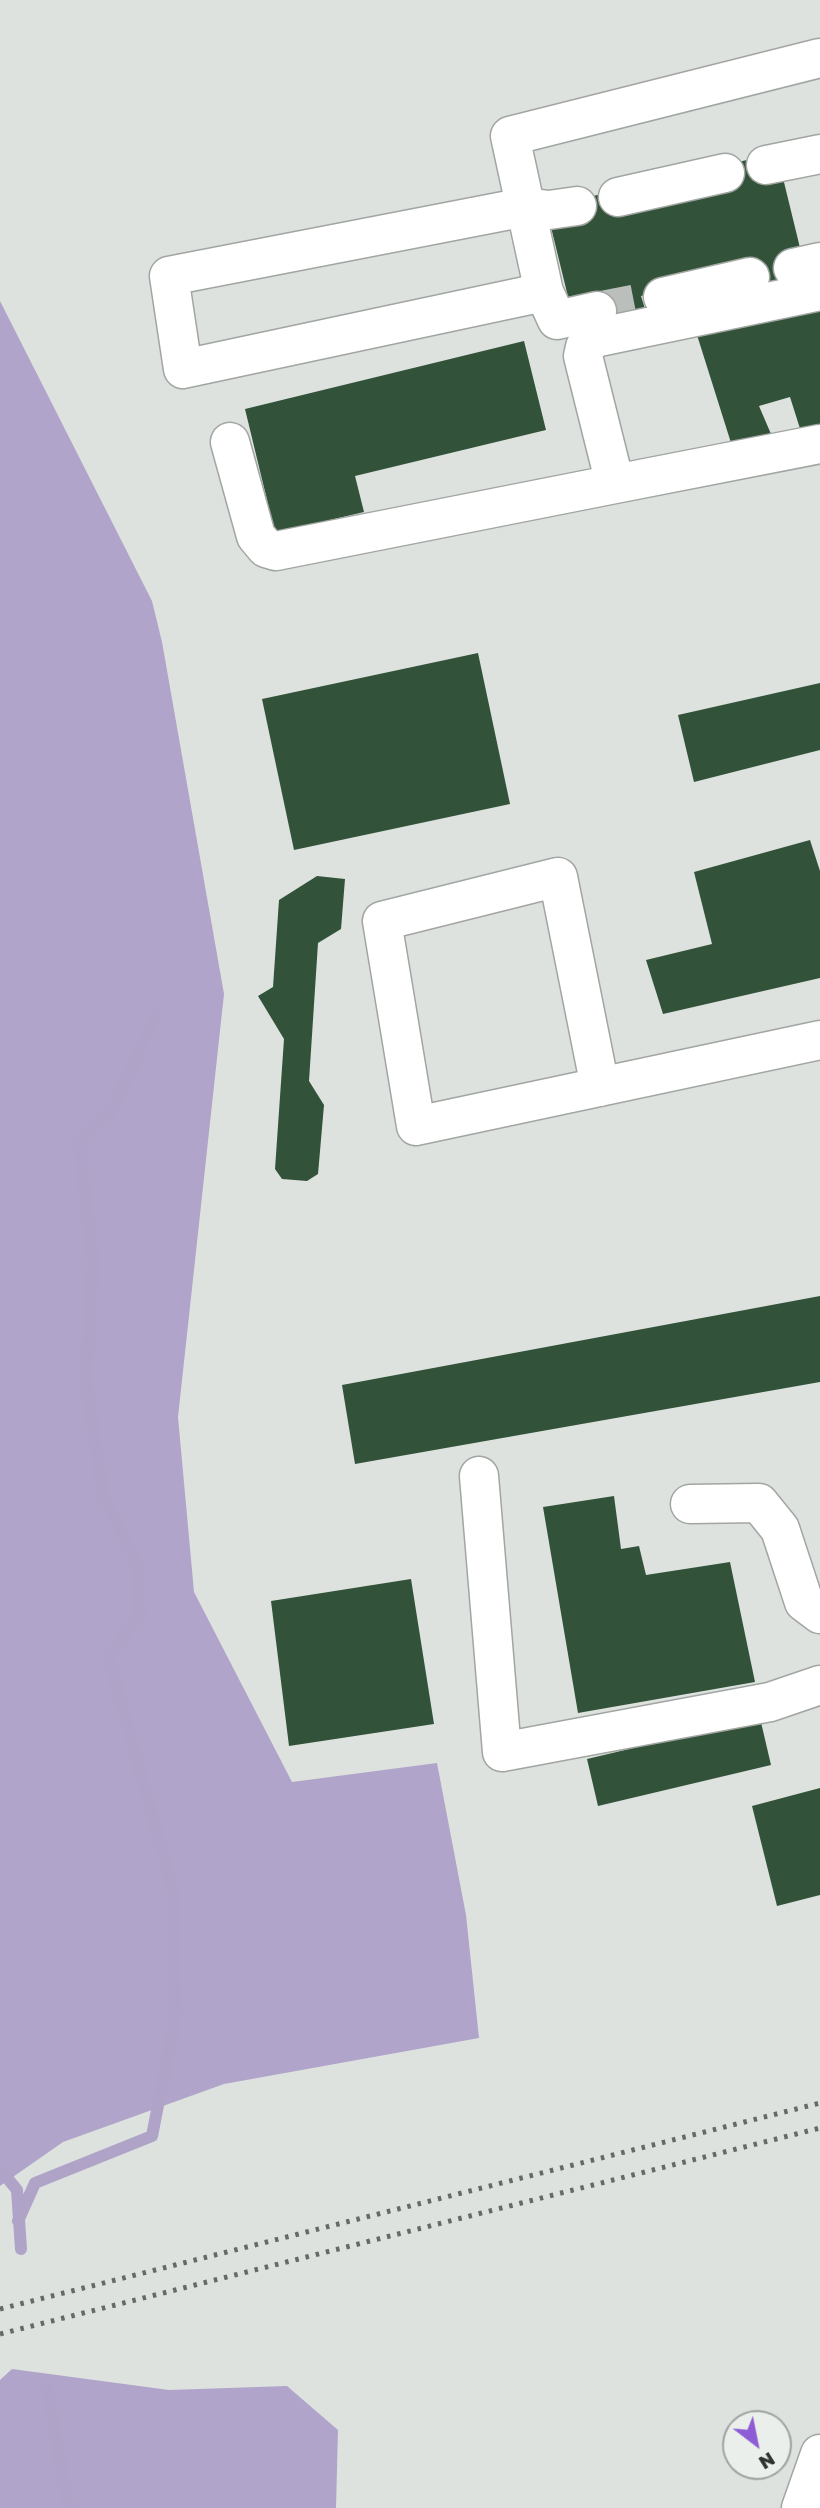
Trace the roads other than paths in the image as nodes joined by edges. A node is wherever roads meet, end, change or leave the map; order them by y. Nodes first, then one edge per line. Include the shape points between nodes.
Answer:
1 (820, 58) edge
2 (820, 154) edge
3 (766, 165) dead end
4 (725, 173) dead end
5 (618, 197) dead end
6 (578, 206) dead end
7 (525, 207) junction
8 (811, 274) edge
9 (750, 277) dead end
10 (544, 292) junction
11 (643, 302) tunnel mouth
12 (597, 311) tunnel mouth
13 (230, 442) dead end
14 (820, 444) edge
15 (615, 484) junction
16 (820, 1040) edge
17 (600, 1087) junction
18 (479, 1476) dead end
19 (690, 1504) dead end
20 (820, 1614) edge
21 (820, 1685) edge
22 (820, 2454) edge
23 (801, 2508) edge

1 - 7 street via 510,136
2 - 3 street
4 - 5 street
6 - 7 street
7 - 10 street
7 - 10 street via 169,276 183,369
8 - 15 street via 589,342 583,356
9 - 11 street
10 - 12 street via 557,320
13 - 15 street via 257,536 266,548 276,551
14 - 15 street
16 - 17 street
17 - 17 street via 416,1126 382,921 558,877
18 - 21 street via 502,1752 770,1702
19 - 20 street via 759,1503 780,1529 804,1602
22 - 23 street

